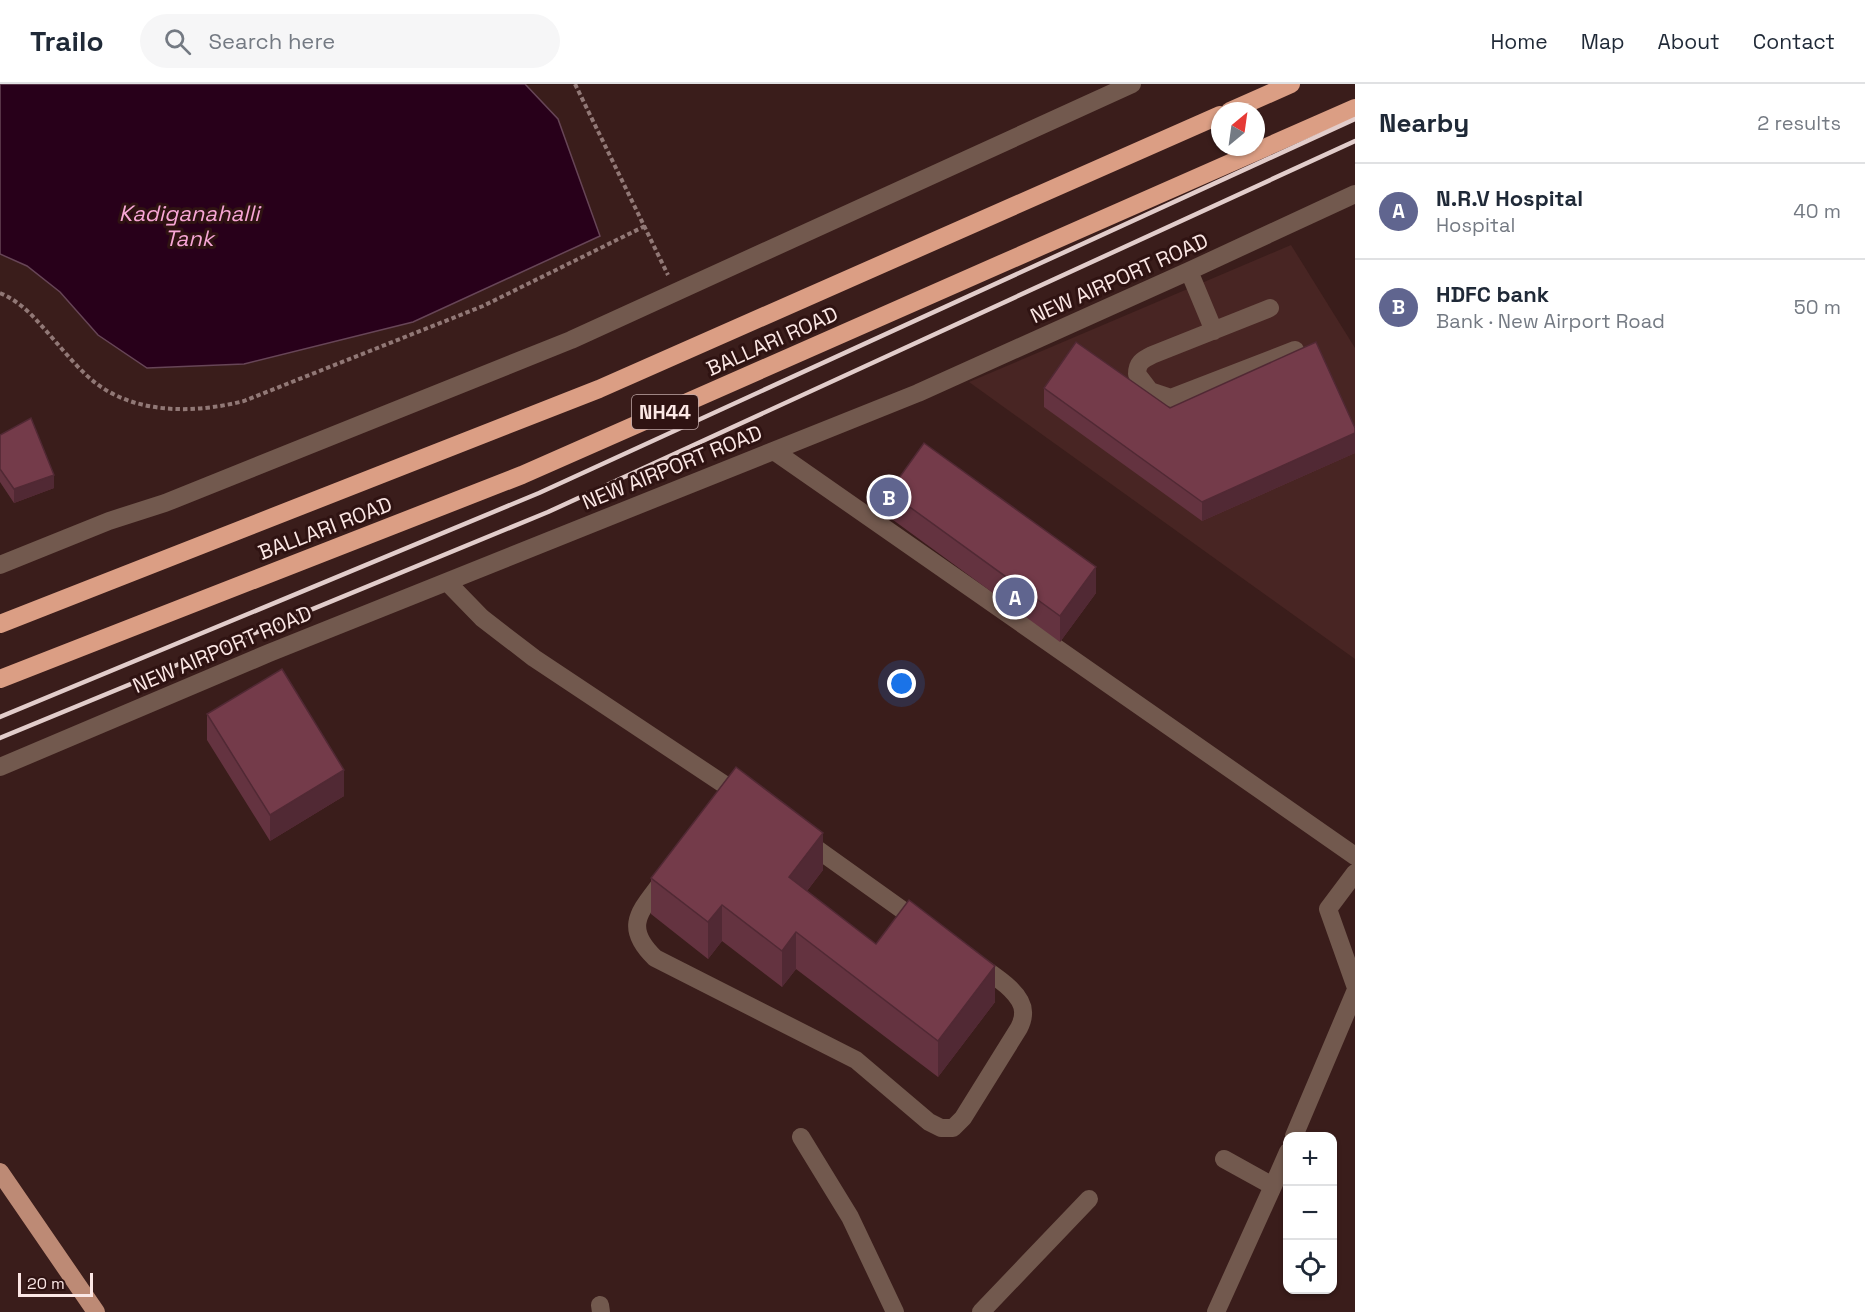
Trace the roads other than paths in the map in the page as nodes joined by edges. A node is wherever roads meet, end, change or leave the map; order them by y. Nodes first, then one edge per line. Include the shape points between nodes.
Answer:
1 (1132, 84) edge
2 (1291, 84) edge
3 (1250, 102) edge
4 (1355, 108) edge
5 (1211, 119) edge
6 (1355, 194) edge
7 (1189, 271) junction
8 (1270, 308) dead end
9 (1214, 331) junction
10 (1295, 350) edge
11 (774, 451) junction
12 (0, 566) edge
13 (447, 582) junction
14 (0, 624) edge
15 (0, 679) edge
16 (0, 767) edge
17 (755, 805) edge
18 (792, 831) edge
19 (1355, 856) edge
20 (673, 866) edge
21 (1355, 873) edge
22 (939, 936) edge
23 (958, 950) edge
24 (1355, 985) edge
25 (1355, 992) edge
26 (1296, 1132) edge
27 (801, 1137) dead end
28 (1224, 1159) dead end
29 (1283, 1162) edge
30 (0, 1172) edge
31 (1273, 1186) junction
32 (1089, 1199) dead end
33 (96, 1312) edge
34 (895, 1312) edge
35 (981, 1312) edge
36 (1216, 1312) edge

1 - 12 street via 571,340
2 - 3 highway
4 - 15 highway, BALLARI ROAD / NH44 via 522,475
5 - 14 highway, BALLARI ROAD / NH44 via 599,389
6 - 7 street, NEW AIRPORT ROAD
7 - 9 street
7 - 11 street, NEW AIRPORT ROAD via 918,393
8 - 9 street
9 - 10 street via 1142,360 1137,374 1150,391 1171,398
11 - 13 street, NEW AIRPORT ROAD
11 - 19 street
13 - 16 street, NEW AIRPORT ROAD
13 - 17 street via 482,618 534,658 725,793
18 - 22 street
20 - 23 street via 636,925 640,939 655,958 856,1060 941,1128 953,1128 963,1118 1019,1028 1024,1013 1020,1000 1007,985
21 - 24 street via 1328,909
25 - 26 street
27 - 34 street via 850,1216
28 - 31 street
29 - 31 street
30 - 33 main road
31 - 36 street
32 - 35 street

